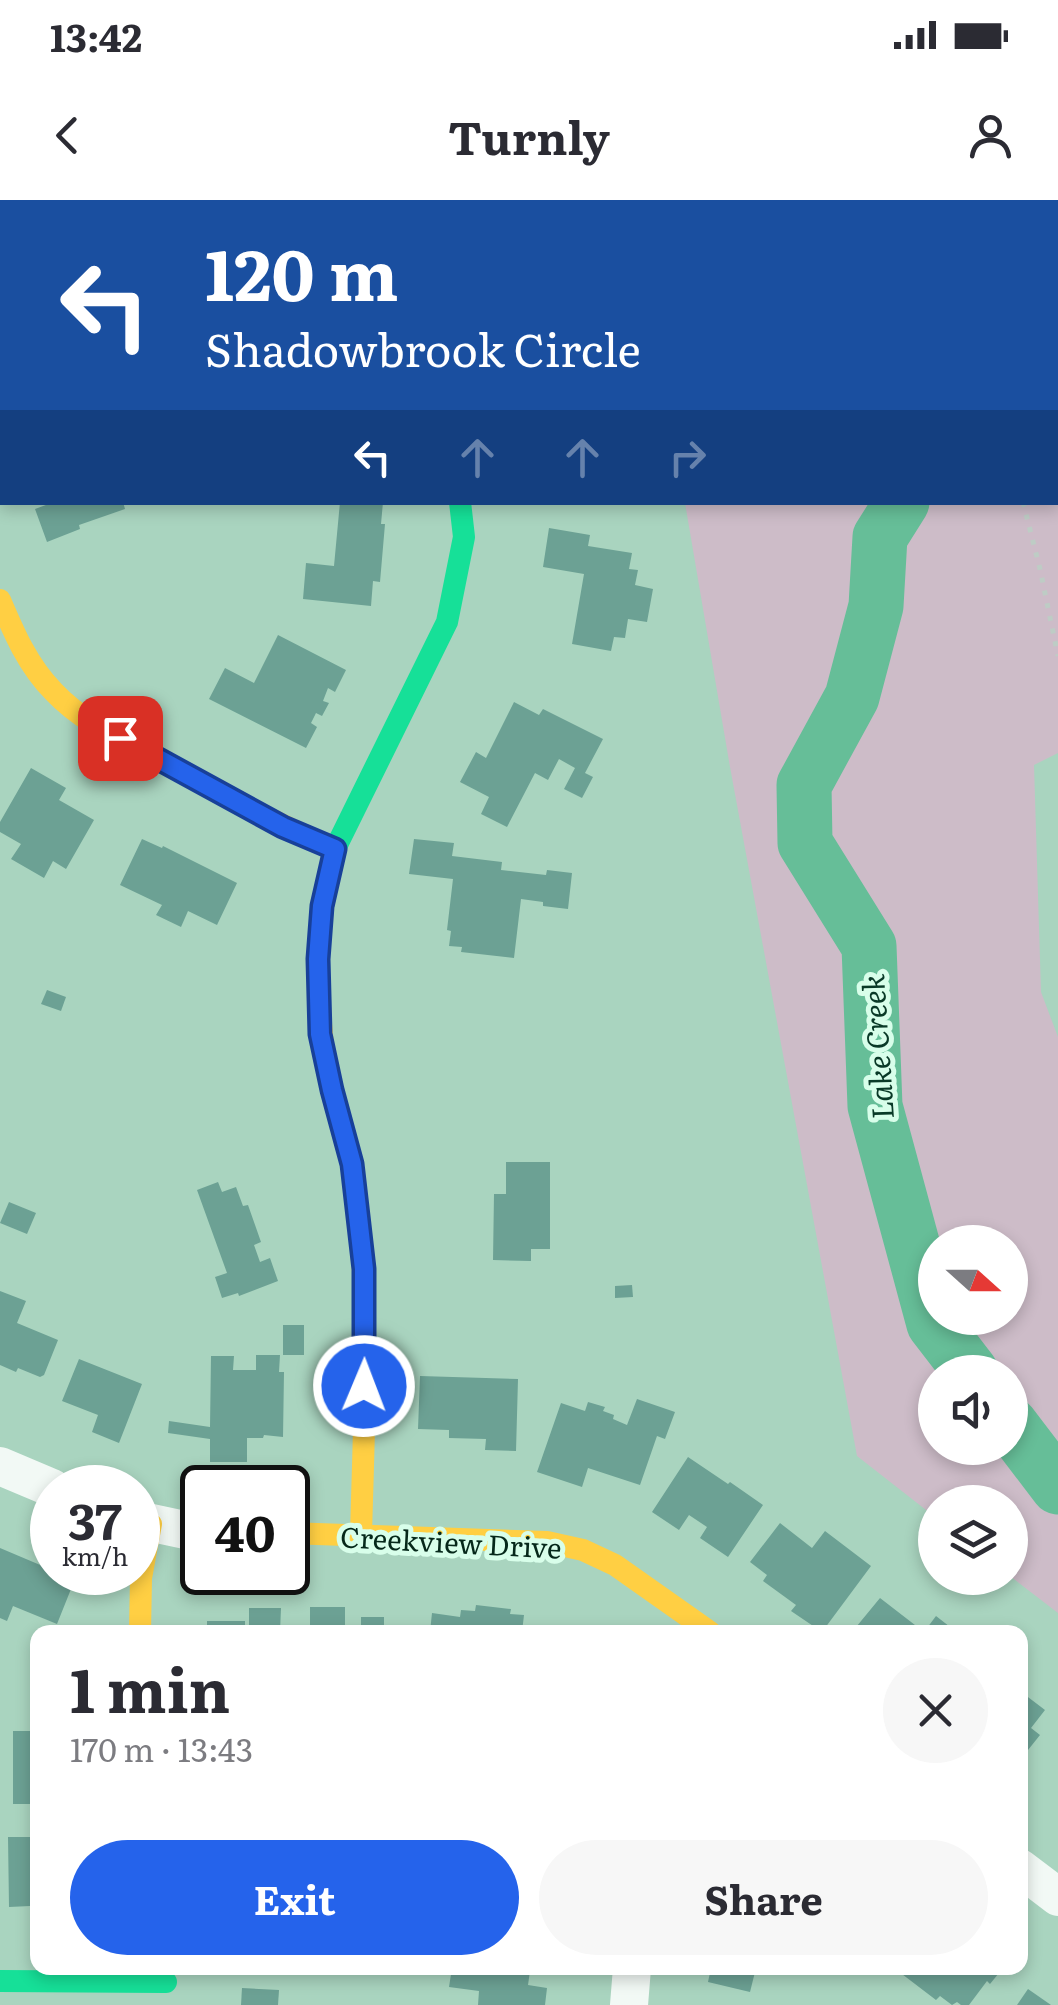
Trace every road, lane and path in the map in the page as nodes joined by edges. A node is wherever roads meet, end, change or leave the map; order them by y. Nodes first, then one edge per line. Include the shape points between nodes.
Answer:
1 (460, 505) edge
2 (1024, 505) edge
3 (0, 600) edge
4 (1058, 656) edge
5 (335, 849) junction
6 (0, 1466) edge
7 (30, 1479) edge
8 (310, 1534) edge
9 (361, 1536) junction
10 (139, 1595) edge
11 (139, 1625) edge
12 (700, 1625) edge
13 (1028, 1874) edge
14 (1058, 1897) edge
15 (631, 1975) edge
16 (0, 1981) edge
17 (166, 1985) edge
18 (629, 2005) edge

1 - 5 street via 464,537 447,622
2 - 4 path
3 - 5 street via 29,662 70,708 283,827
5 - 9 street via 322,906 320,1034 352,1164 364,1269
6 - 7 street
8 - 9 street, Creekview Drive
9 - 12 street, Creekview Drive via 548,1542 583,1550
10 - 11 street
13 - 14 street
15 - 18 street
16 - 17 street

